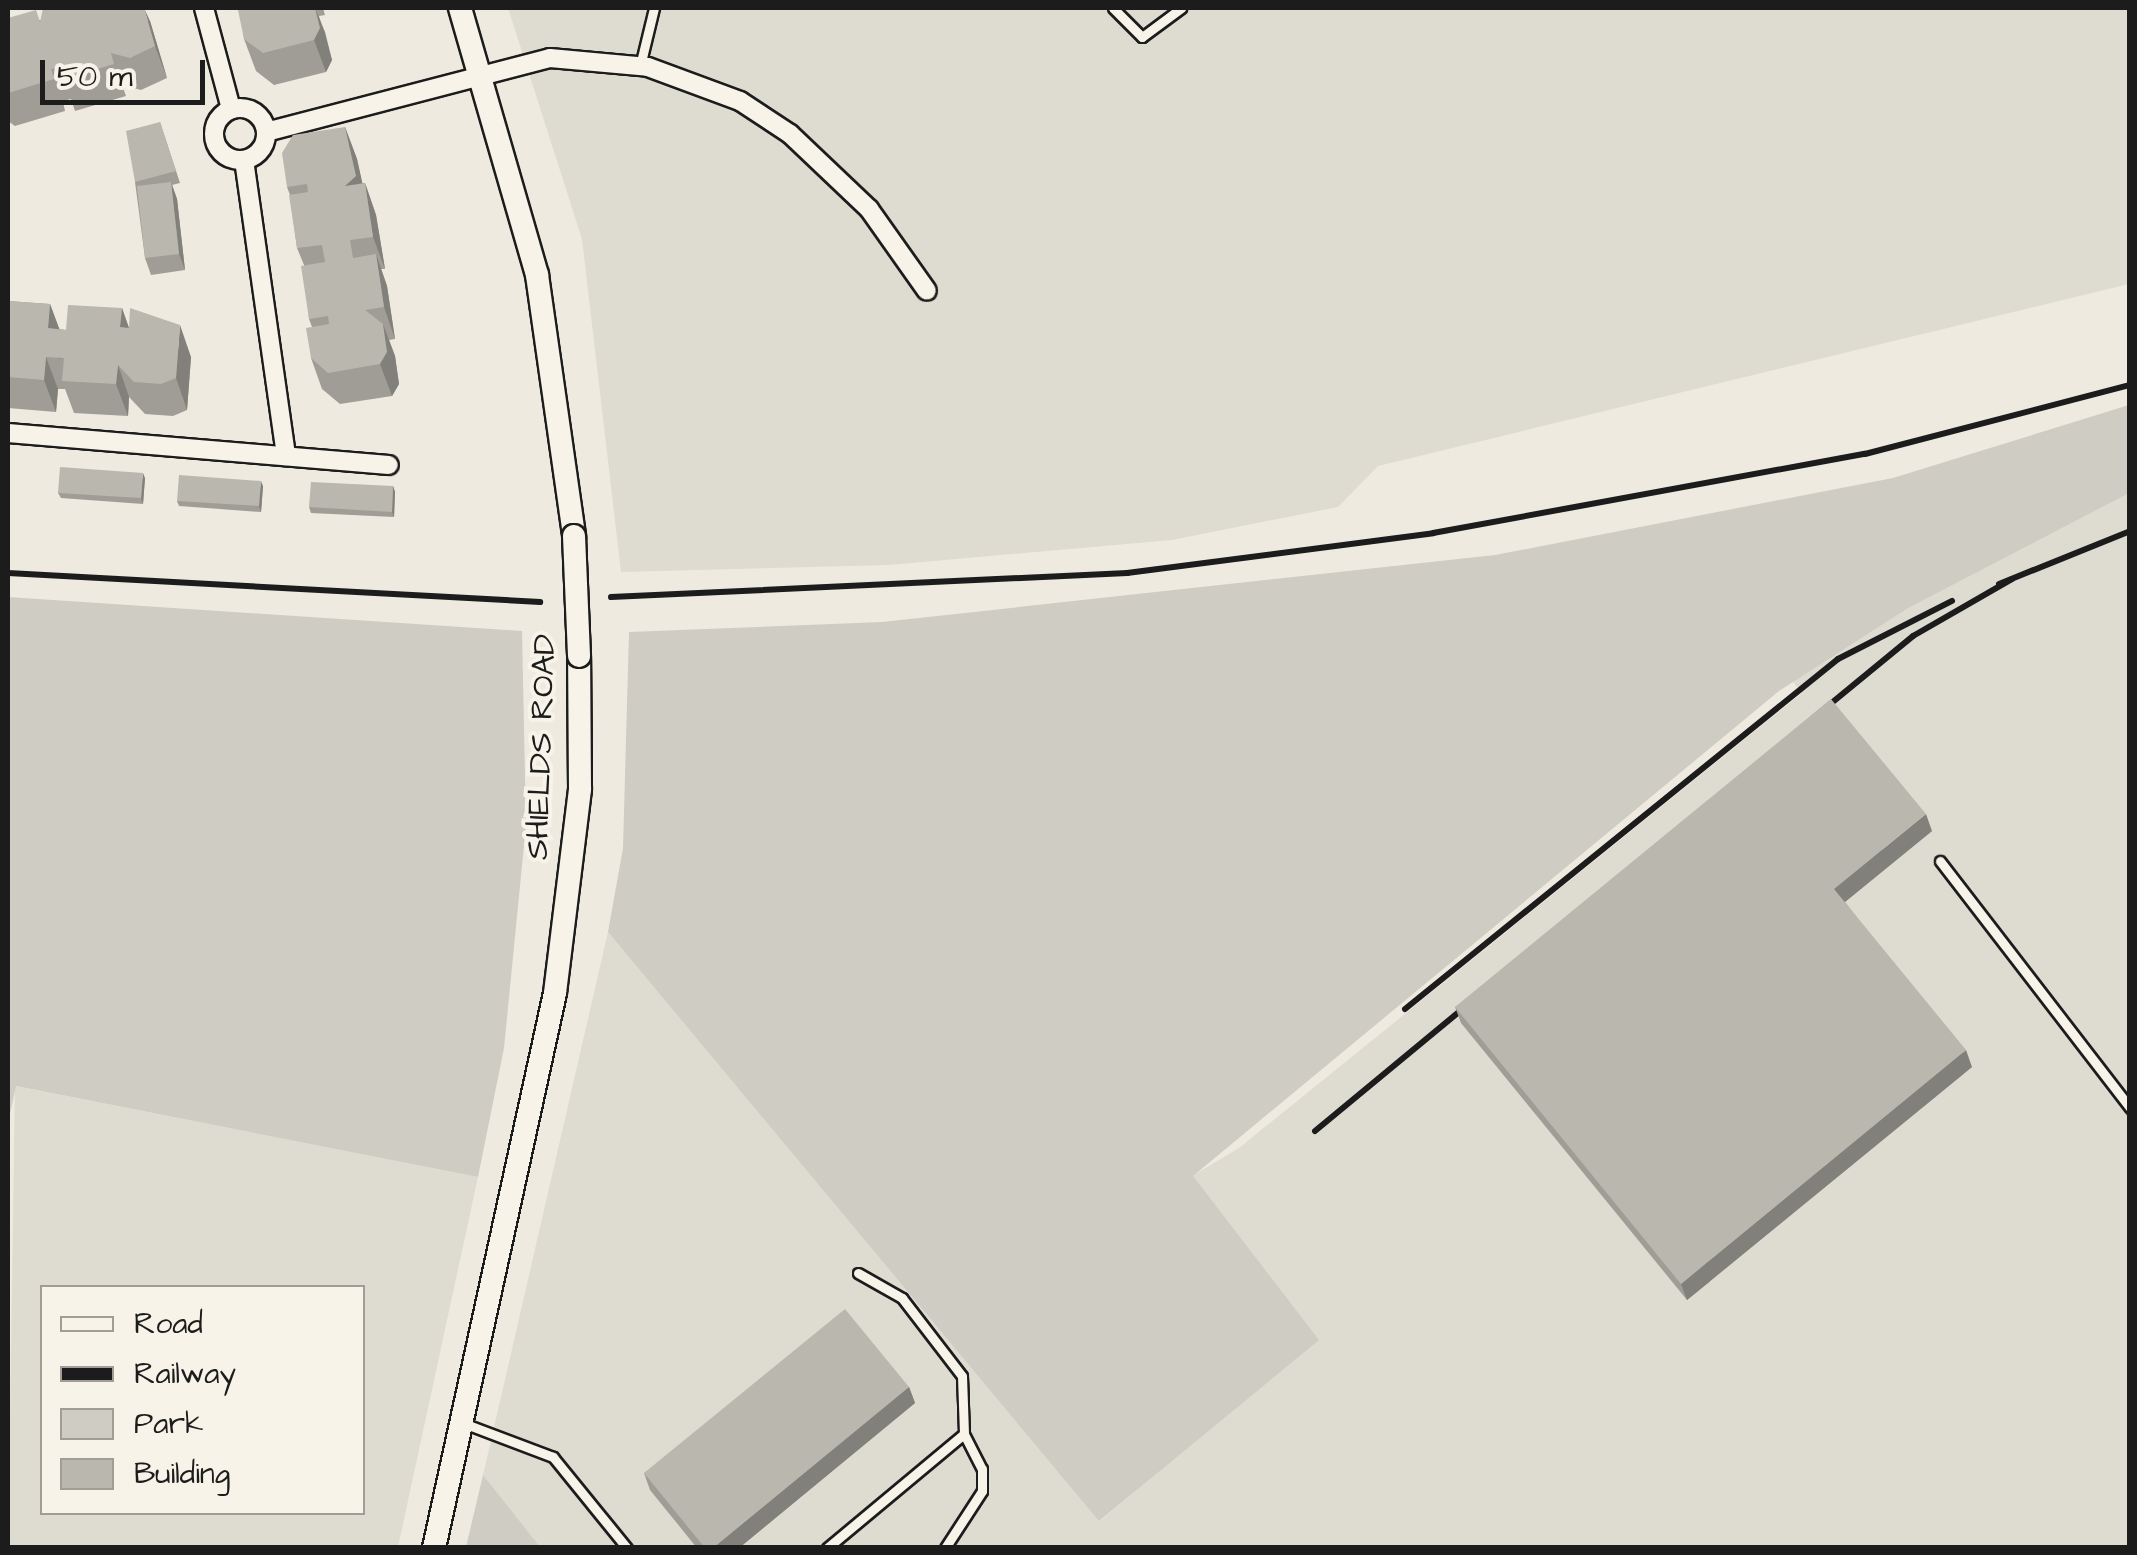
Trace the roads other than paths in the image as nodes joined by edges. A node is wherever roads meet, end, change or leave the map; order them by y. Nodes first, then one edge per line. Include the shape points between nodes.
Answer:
1 (204, 8) edge
2 (460, 8) edge
3 (654, 8) edge
4 (1113, 8) edge
5 (1181, 8) edge
6 (640, 66) junction
7 (477, 72) junction
8 (231, 109) junction
9 (266, 132) junction
10 (244, 160) junction
11 (927, 291) dead end
12 (8, 433) edge
13 (286, 456) junction
14 (389, 464) dead end
15 (1940, 861) dead end
16 (2130, 1108) edge
17 (858, 1273) dead end
18 (460, 1422) junction
19 (964, 1434) junction
20 (434, 1548) edge
21 (626, 1548) edge
22 (826, 1548) edge
23 (946, 1548) edge

1 - 8 street
2 - 7 street, SHIELDS ROAD
3 - 6 lane
4 - 5 lane via 1142,37
6 - 7 street via 550,58
6 - 11 street via 740,101 790,134 869,209
7 - 9 street
7 - 18 street, SHIELDS ROAD, bridge via 537,275 574,536 580,789 555,993
8 - 9 street via 256,113
8 - 10 street via 214,136 227,157
9 - 10 street via 259,152
10 - 13 street
12 - 13 street
13 - 14 street
15 - 16 lane
17 - 19 lane via 902,1298 962,1376
18 - 20 street, SHIELDS ROAD
18 - 21 lane via 553,1457
19 - 22 lane
19 - 23 lane via 982,1469 982,1491

